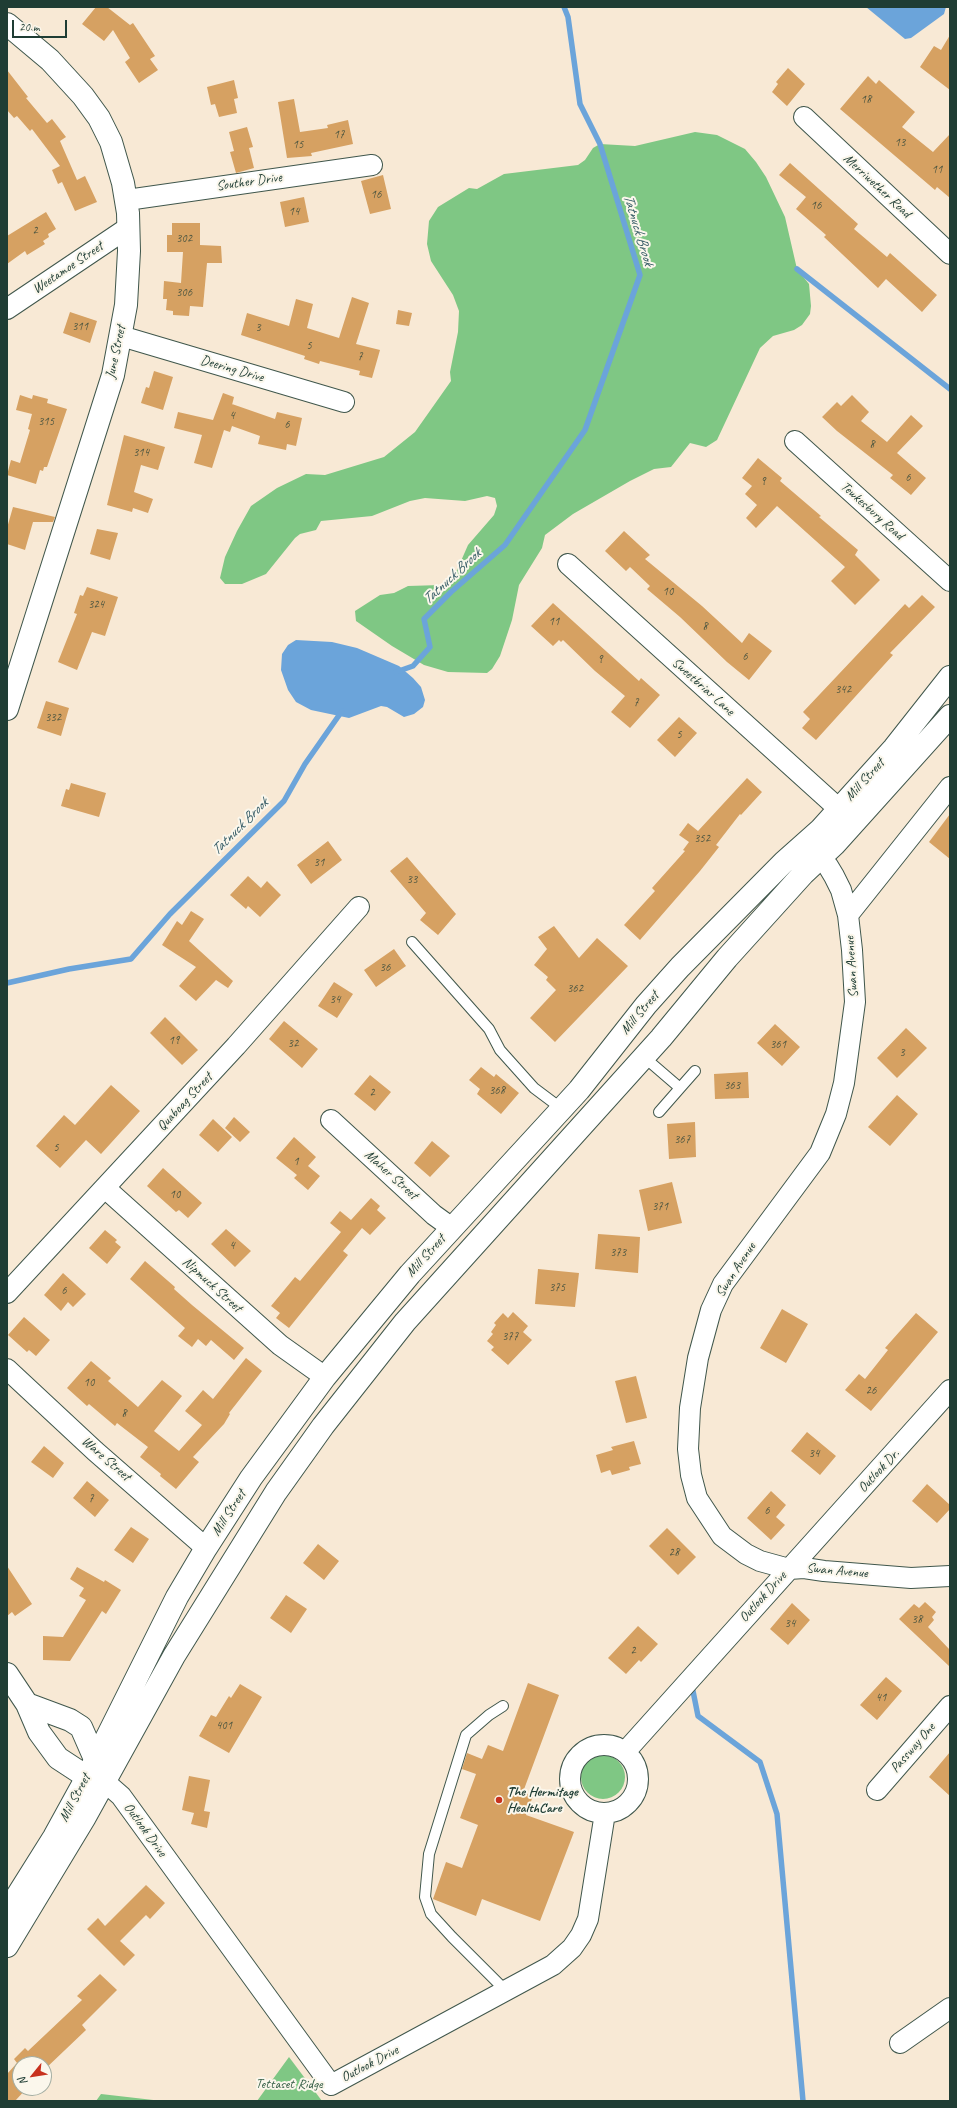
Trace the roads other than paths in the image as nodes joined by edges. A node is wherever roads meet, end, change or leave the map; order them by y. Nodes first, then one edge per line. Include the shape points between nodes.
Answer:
1 (10, 31) edge
2 (804, 117) dead end
3 (372, 165) dead end
4 (126, 200) junction
5 (128, 228) junction
6 (950, 254) edge
7 (7, 310) edge
8 (121, 336) junction
9 (344, 402) dead end
10 (794, 441) dead end
11 (568, 564) dead end
12 (950, 581) edge
13 (950, 677) edge
14 (7, 709) edge
15 (950, 716) edge
16 (950, 787) edge
17 (839, 809) junction
18 (805, 844) junction
19 (821, 859) junction
20 (359, 907) dead end
21 (848, 915) junction
22 (412, 942) dead end
23 (644, 1057) junction
24 (695, 1071) dead end
25 (680, 1088) junction
26 (562, 1109) junction
27 (659, 1112) dead end
28 (331, 1120) dead end
29 (104, 1188) junction
30 (452, 1228) junction
31 (7, 1293) edge
32 (7, 1369) edge
33 (325, 1377) junction
34 (950, 1390) edge
35 (950, 1396) edge
36 (809, 1547) junction
37 (206, 1548) junction
38 (789, 1568) junction
39 (950, 1576) edge
40 (7, 1674) edge
41 (27, 1704) junction
42 (503, 1706) dead end
43 (950, 1706) edge
44 (625, 1752) junction
45 (96, 1773) junction
46 (877, 1790) dead end
47 (605, 1813) junction
48 (7, 1912) edge
49 (7, 1946) edge
50 (505, 1990) junction
51 (950, 2008) edge
52 (900, 2044) dead end

1 - 4 main road, June Street via 55,65 84,96 112,142
2 - 6 street, Merriwether Road
3 - 4 street, Souther Drive
4 - 5 main road, June Street
5 - 7 street, Weetamoe Street
5 - 8 main road, June Street via 128,284
8 - 9 street, Deering Drive
8 - 14 main road, June Street via 113,375
10 - 12 street, Tewkesbury Road
11 - 17 street, Sweetbriar Lane
13 - 17 main road, Mill Street via 894,748
15 - 19 main road, Mill Street
16 - 21 street
17 - 18 main road, Mill Street
18 - 19 street, Swan Avenue
18 - 26 main road, Mill Street via 680,967
19 - 21 street, Swan Avenue via 828,866 841,890
19 - 23 main road, Mill Street via 803,874 727,958
20 - 29 street, Quaboag Street via 236,1046
21 - 38 street, Swan Avenue via 855,1002 847,1066 836,1114 820,1153 723,1284 711,1310 698,1358 690,1408 689,1462 692,1479 697,1498 713,1524 722,1536 746,1554 760,1561
22 - 26 lane via 489,1029 500,1050 534,1088
23 - 25 lane
23 - 45 main road, Mill Street via 405,1322 323,1426 276,1492 174,1656
24 - 25 lane
25 - 27 lane
26 - 30 main road, Mill Street
28 - 30 street, Maher Street via 434,1215
29 - 31 street, Quaboag Street
29 - 33 street, Nipmuck Street via 280,1345
30 - 33 main road, Mill Street via 410,1274
32 - 37 street, Ware Street via 95,1451
33 - 37 main road, Mill Street via 251,1478
34 - 36 street, Outlook Drive
35 - 36 street, Outlook Dr.
36 - 38 street, Outlook Drive
37 - 45 main road, Mill Street via 178,1597
38 - 39 street, Swan Avenue via 911,1578
38 - 44 street, Outlook Drive
40 - 41 main road
41 - 45 main road via 39,1732 58,1758
41 - 45 main road via 70,1720 80,1727
42 - 50 lane via 466,1735 429,1854 425,1898 431,1914
43 - 46 street, Passway One
44 - 47 street via 635,1763 638,1772 637,1789 623,1808
44 - 47 street via 602,1744 591,1747 578,1756 571,1769 571,1785 578,1800 591,1810
45 - 48 main road, Mill Street
45 - 49 main road, Mill Street
45 - 50 street, Outlook Drive via 121,1796 331,2085
47 - 50 street, Outlook Drive via 588,1919 581,1935 562,1958
51 - 52 street

